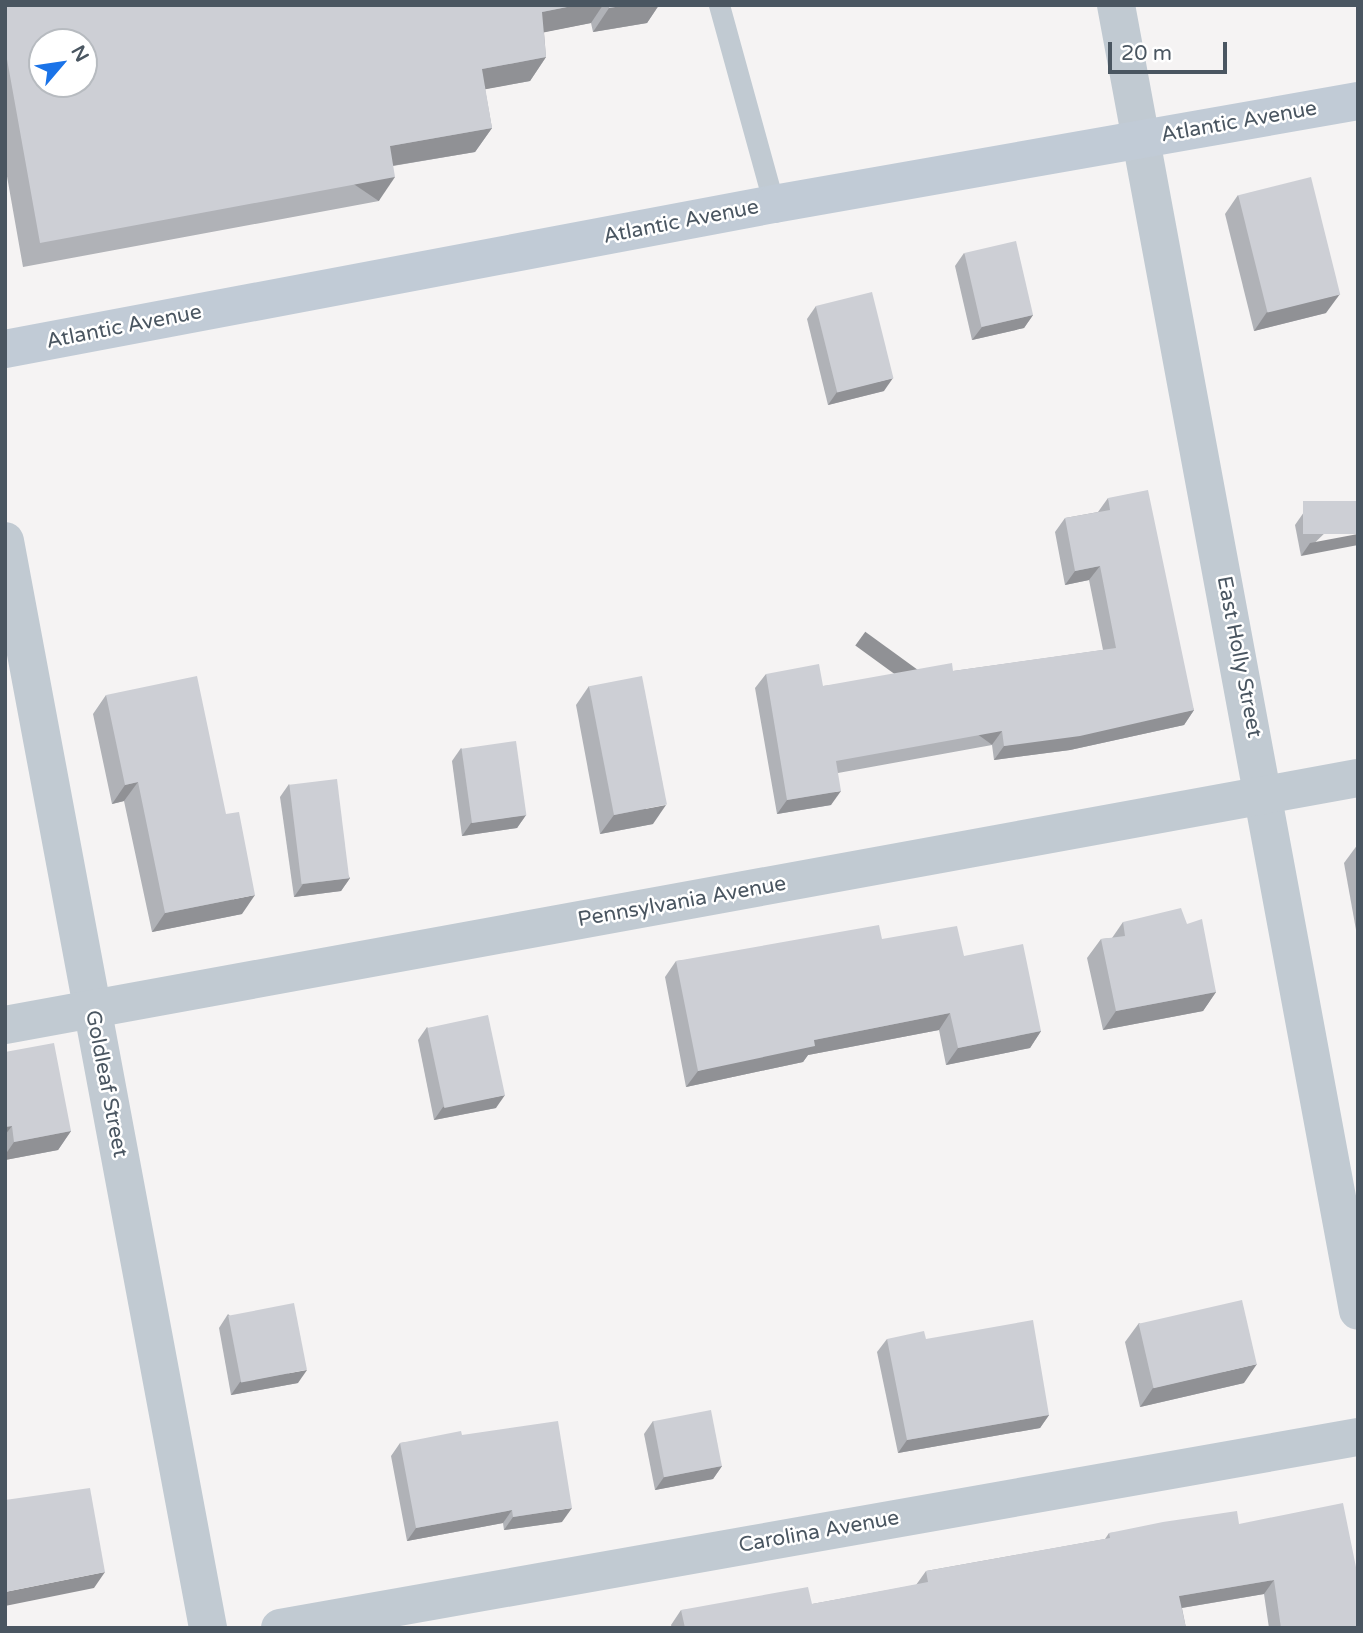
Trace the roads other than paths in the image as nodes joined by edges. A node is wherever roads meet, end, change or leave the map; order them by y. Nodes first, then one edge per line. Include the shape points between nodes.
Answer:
1 (719, 5) edge
2 (1116, 5) edge
3 (1358, 101) edge
4 (1141, 139) junction
5 (774, 204) junction
6 (5, 349) edge
7 (5, 541) edge
8 (1358, 778) edge
9 (1266, 795) junction
10 (91, 1009) junction
11 (5, 1025) edge
12 (1358, 1311) edge
13 (1358, 1437) edge
14 (208, 1628) edge
15 (280, 1628) edge

1 - 5 lane
2 - 4 street, East Holly Street
3 - 4 main road, Atlantic Avenue
4 - 5 main road, Atlantic Avenue
4 - 9 street, East Holly Street
5 - 6 main road, Atlantic Avenue
7 - 10 street, Goldleaf Street
8 - 9 street, Pennsylvania Avenue
9 - 10 street, Pennsylvania Avenue
9 - 12 street, East Holly Street
10 - 11 street, Pennsylvania Avenue
10 - 14 street, Goldleaf Street
13 - 15 street, Carolina Avenue

